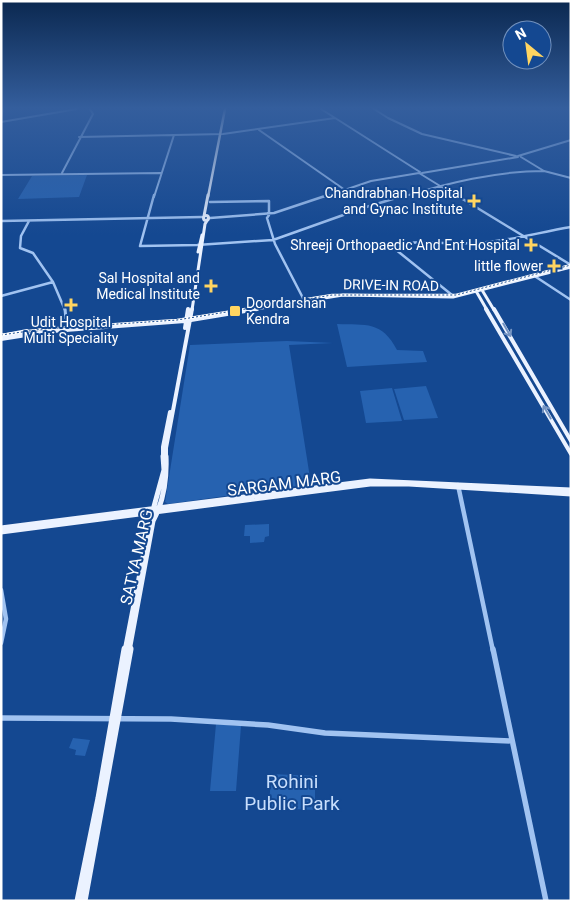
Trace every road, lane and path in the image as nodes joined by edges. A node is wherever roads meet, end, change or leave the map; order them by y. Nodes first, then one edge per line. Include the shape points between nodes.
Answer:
1 (73, 151) edge
2 (168, 151) edge
3 (219, 151) edge
4 (290, 151) edge
5 (386, 151) edge
6 (494, 151) edge
7 (538, 151) edge
8 (519, 157) junction
9 (544, 171) junction
10 (62, 173) junction
11 (161, 173) junction
12 (420, 173) junction
13 (1, 175) edge
14 (571, 178) edge
15 (440, 185) junction
16 (345, 189) junction
17 (211, 195) junction
18 (210, 202) junction
19 (269, 214) junction
20 (148, 218) junction
21 (206, 218) junction
22 (29, 221) junction
23 (1, 222) edge
24 (571, 227) edge
25 (525, 236) junction
26 (273, 240) junction
27 (201, 245) junction
28 (564, 260) junction
29 (571, 264) edge
30 (563, 268) junction
31 (536, 277) junction
32 (53, 282) junction
33 (479, 291) junction
34 (452, 295) junction
35 (1, 296) edge
36 (304, 299) junction
37 (571, 300) edge
38 (191, 305) junction
39 (202, 316) junction
40 (188, 319) junction
41 (68, 329) junction
42 (1, 337) edge
43 (571, 441) edge
44 (569, 446) edge
45 (571, 454) edge
46 (458, 485) junction
47 (571, 492) edge
48 (156, 510) junction
49 (1, 528) edge
50 (1, 532) edge
51 (1, 590) edge
52 (1, 643) edge
53 (1, 718) edge
54 (115, 718) junction
55 (512, 742) junction
56 (78, 901) edge
57 (84, 901) edge
58 (546, 901) edge

1 - 10 street
2 - 11 street
3 - 17 main road
4 - 16 street
5 - 12 street
6 - 8 street
7 - 8 street
8 - 9 street
8 - 12 street
9 - 14 street
9 - 15 street via 518,171
10 - 11 street
10 - 13 street
11 - 13 street
11 - 20 street
12 - 15 street
12 - 16 street
15 - 25 street
15 - 26 street
16 - 19 street
17 - 18 main road
17 - 21 main road
18 - 19 street via 269,201
18 - 21 main road
19 - 21 street
19 - 26 street via 267,218
20 - 21 street
20 - 22 street
20 - 23 street
20 - 27 street via 140,246
21 - 27 main road, SATYA MARG
22 - 23 street
22 - 32 street via 21,236 20,248 33,254
24 - 25 street
25 - 28 street
25 - 34 street via 478,244 404,243 386,246 395,249
26 - 27 street
26 - 36 street
27 - 38 main road, SATYA MARG
27 - 40 main road, SATYA MARG
28 - 29 street
28 - 30 street via 566,265
29 - 30 main road, DRIVE-IN ROAD
29 - 31 main road, DRIVE-IN ROAD
30 - 33 main road, DRIVE-IN ROAD
31 - 33 main road, DRIVE-IN ROAD
31 - 37 street
32 - 35 street
32 - 41 street via 66,312
33 - 34 main road, DRIVE-IN ROAD
33 - 36 main road, DRIVE-IN ROAD via 435,298 357,295
33 -> 43 main road via 503,323
44 -> 33 main road
34 - 36 main road, DRIVE-IN ROAD via 357,294
36 - 39 main road, DRIVE-IN ROAD
36 - 40 main road, DRIVE-IN ROAD
38 - 39 main road via 194,314
38 - 40 main road, SATYA MARG
39 - 40 main road, DRIVE-IN ROAD
40 - 41 main road, DRIVE-IN ROAD
40 - 48 main road, SATYA MARG via 163,447 164,470
41 - 42 main road, DRIVE-IN ROAD
44 - 45 main road
46 - 47 main road, SARGAM MARG
46 - 48 main road, SARGAM MARG via 370,484
46 - 55 street
48 - 49 main road, SARGAM MARG
48 - 50 main road, SARGAM MARG
48 - 54 main road, SATYA MARG
51 - 52 street via 6,619
53 - 54 street
54 - 55 street
54 - 56 main road, SATYA MARG
54 - 57 main road, SATYA MARG
55 - 58 street

